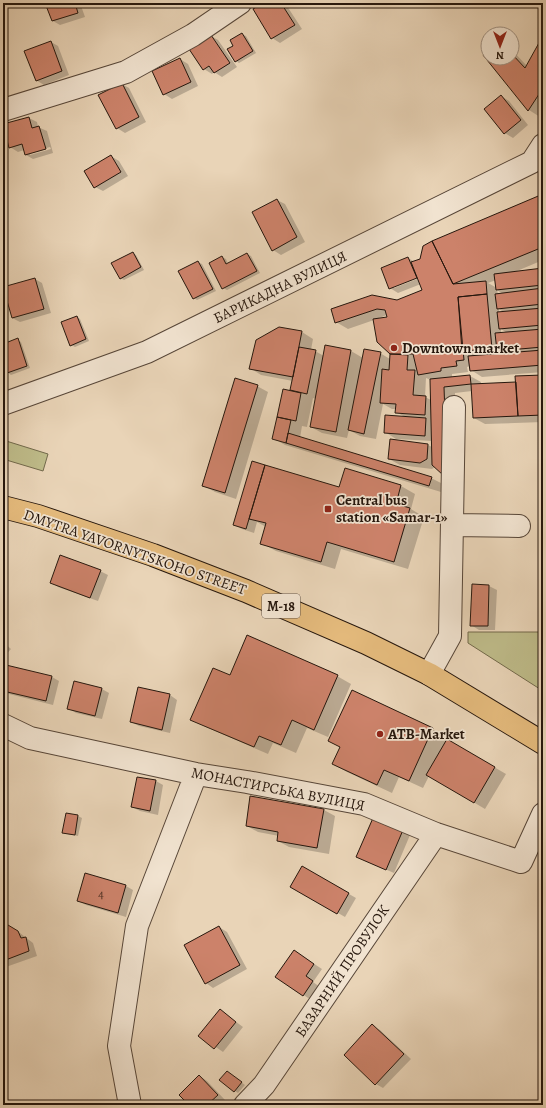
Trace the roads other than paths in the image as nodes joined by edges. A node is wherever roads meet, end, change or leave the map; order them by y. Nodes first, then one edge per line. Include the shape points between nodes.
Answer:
1 (240, 3) edge
2 (3, 110) edge
3 (543, 145) edge
4 (3, 404) edge
5 (454, 407) dead end
6 (3, 507) edge
7 (452, 525) junction
8 (519, 526) dead end
9 (429, 674) junction
10 (3, 725) edge
11 (543, 743) edge
12 (196, 774) junction
13 (543, 814) edge
14 (436, 834) junction
15 (130, 1105) edge
16 (245, 1105) edge

1 - 2 street via 193,35 126,72
3 - 4 street, БАРИКАДНА ВУЛИЦЯ via 532,162 154,348
5 - 7 street
6 - 9 highway, DMYTRA YAVORNYTSKOHO STREET / М-18 via 38,516 146,553 246,591 366,643
7 - 8 street
7 - 9 street via 450,636
9 - 11 highway, DMYTRA YAVORNYTSKOHO STREET / М-18
10 - 12 street, МОНАСТИРСЬКА ВУЛИЦЯ via 30,738
12 - 14 street, МОНАСТИРСЬКА ВУЛИЦЯ via 364,804
12 - 15 street via 137,926 119,1046
13 - 14 street, МОНАСТИРСЬКА ВУЛИЦЯ via 520,862
14 - 16 street, БАЗАРНИЙ ПРОВУЛОК via 264,1085

